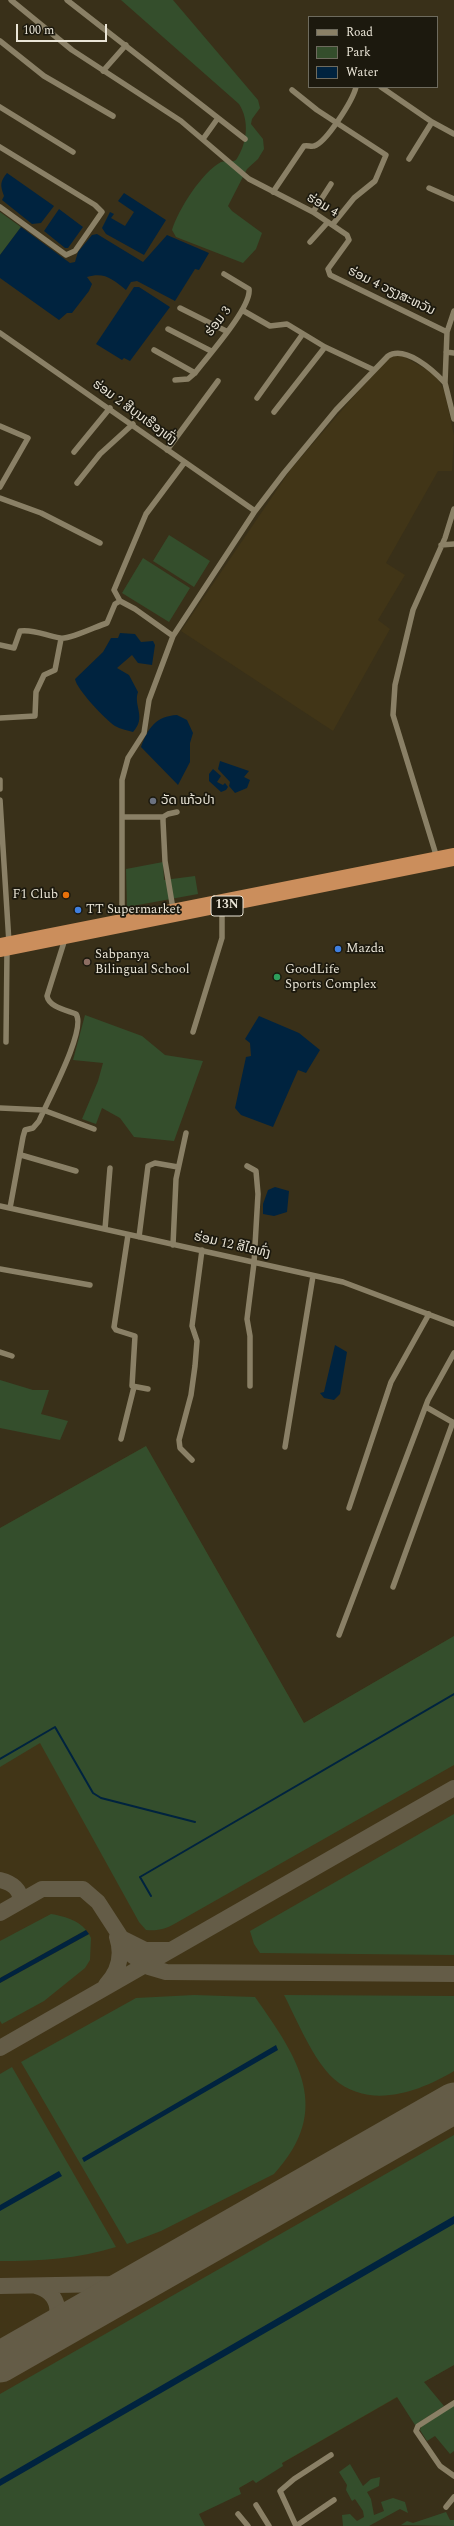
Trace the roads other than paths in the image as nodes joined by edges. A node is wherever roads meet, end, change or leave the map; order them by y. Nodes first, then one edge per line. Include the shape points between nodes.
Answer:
1 (11, 0) edge
2 (67, 0) edge
3 (0, 40) edge
4 (126, 45) junction
5 (103, 71) junction
6 (356, 88) edge
7 (382, 88) edge
8 (292, 90) dead end
9 (0, 107) edge
10 (113, 116) dead end
11 (218, 118) junction
12 (336, 122) junction
13 (432, 122) junction
14 (454, 134) edge
15 (203, 138) junction
16 (245, 139) dead end
17 (0, 147) edge
18 (73, 152) dead end
19 (409, 159) dead end
20 (331, 184) dead end
21 (429, 188) dead end
22 (273, 192) junction
23 (454, 199) edge
24 (0, 207) edge
25 (313, 212) junction
26 (330, 223) junction
27 (310, 242) dead end
28 (328, 269) joint
29 (224, 274) dead end
30 (180, 308) dead end
31 (242, 310) junction
32 (454, 311) edge
33 (168, 329) dead end
34 (226, 331) junction
35 (447, 332) junction
36 (0, 333) edge
37 (302, 335) junction
38 (325, 347) junction
39 (154, 350) dead end
40 (211, 351) junction
41 (446, 352) junction
42 (454, 353) edge
43 (374, 370) junction
44 (195, 373) junction
45 (175, 380) dead end
46 (218, 381) dead end
47 (445, 383) junction
48 (257, 398) dead end
49 (110, 408) junction
50 (274, 412) dead end
51 (454, 418) edge
52 (133, 424) junction
53 (0, 426) edge
54 (167, 450) junction
55 (74, 452) dead end
56 (184, 463) junction
57 (78, 483) dead end
58 (0, 487) edge
59 (0, 498) edge
60 (454, 508) edge
61 (255, 511) junction
62 (445, 538) junction
63 (454, 542) edge
64 (100, 543) dead end
65 (441, 545) junction
66 (120, 601) junction
67 (172, 636) junction
68 (61, 639) junction
69 (0, 645) edge
70 (0, 718) edge
71 (0, 780) edge
72 (0, 788) edge
73 (0, 800) edge
74 (177, 812) dead end
75 (122, 817) junction
76 (163, 817) junction
77 (454, 853) edge
78 (438, 860) junction
79 (454, 861) edge
80 (222, 907) junction
81 (173, 909) junction
82 (122, 918) junction
83 (65, 938) junction
84 (5, 947) edge
85 (193, 1032) dead end
86 (6, 1042) dead end
87 (0, 1108) edge
88 (44, 1110) junction
89 (94, 1129) dead end
90 (186, 1133) dead end
91 (21, 1155) junction
92 (178, 1166) junction
93 (247, 1166) dead end
94 (110, 1168) dead end
95 (76, 1171) dead end
96 (0, 1206) edge
97 (10, 1208) junction
98 (105, 1229) junction
99 (128, 1235) junction
100 (139, 1237) junction
101 (173, 1245) junction
102 (202, 1250) junction
103 (254, 1263) junction
104 (0, 1269) edge
105 (313, 1276) junction
106 (90, 1285) dead end
107 (430, 1314) junction
108 (454, 1324) edge
109 (0, 1352) edge
110 (454, 1353) edge
111 (12, 1356) dead end
112 (250, 1386) dead end
113 (134, 1387) junction
114 (148, 1389) dead end
115 (426, 1407) junction
116 (453, 1423) edge
117 (120, 1439) dead end
118 (285, 1447) dead end
119 (192, 1460) dead end
120 (349, 1508) dead end
121 (393, 1587) dead end
122 (339, 1635) dead end
123 (454, 2403) edge
124 (331, 2455) dead end
125 (454, 2476) edge
126 (454, 2497) edge
127 (334, 2500) dead end
128 (256, 2505) dead end
129 (446, 2507) dead end
130 (238, 2514) dead end
131 (248, 2526) edge
132 (269, 2526) edge

1 - 5 street, ຮ່ອມ 4
2 - 4 street
3 - 10 street via 44,76
4 - 5 street
4 - 11 street
5 - 15 street, ຮ່ອມ 4
6 - 12 street via 350,102
7 - 13 street
8 - 12 street
9 - 18 street
11 - 15 street
11 - 16 street
12 - 22 street via 320,142 313,146 304,146
12 - 26 street via 386,155 375,181
13 - 14 street
13 - 19 street
15 - 22 street, ຮ່ອມ 4 via 249,179
17 - 24 street via 95,205 102,212 75,251 66,254
20 - 25 street
21 - 23 street
22 - 25 street, ຮ່ອມ 4
25 - 26 street, ຮ່ອມ 4
26 - 27 street
26 - 28 street, ຮ່ອມ 4 via 347,235 348,240
28 - 35 street, ຮ່ອມ 4 ວຽງສະຫວັນ via 330,275
29 - 31 street via 249,289 249,296
30 - 34 street
31 - 34 street, ຮ່ອມ 3
31 - 37 street, ຮ່ອມ 3 via 270,326 287,324
32 - 35 street
33 - 40 street
34 - 40 street, ຮ່ອມ 3
35 - 41 street
36 - 49 street, ຮ່ອມ 2 ສີບຸນເຮືອງທົ່ງ
37 - 38 street, ຮ່ອມ 3
37 - 48 street
38 - 43 street, ຮ່ອມ 3
38 - 50 street
39 - 44 street
40 - 44 street, ຮ່ອມ 3
41 - 42 street
41 - 47 street
43 - 47 street via 388,356 401,352 432,371
43 - 61 street via 336,410
44 - 45 street via 188,379
46 - 54 street
47 - 51 street
49 - 52 street, ຮ່ອມ 2 ສີບຸນເຮືອງທົ່ງ
49 - 55 street
52 - 54 street, ຮ່ອມ 2 ສີບຸນເຮືອງທົ່ງ
52 - 57 street via 100,454
53 - 58 street via 28,438
54 - 56 street, ຮ່ອມ 2 ສີບຸນເຮືອງທົ່ງ
56 - 61 street, ຮ່ອມ 2 ສີບຸນເຮືອງທົ່ງ
56 - 66 street via 146,514 114,590
59 - 64 street via 40,513
60 - 62 street
61 - 67 street
62 - 63 street
62 - 65 street
63 - 65 street
65 - 78 street via 408,625 395,685 393,715
66 - 67 street via 136,608
66 - 68 street via 115,604 107,623
67 - 75 street via 149,700 144,733 128,758 122,780
68 - 69 street via 28,630 20,631 14,648
68 - 70 street via 55,670 44,675 36,692 35,716
71 - 72 street
73 - 84 street
74 - 76 street
75 - 76 street
75 - 82 street
76 - 81 street via 165,861
77 - 78 highway, 13N
78 - 79 highway, 13N
78 - 80 highway, 13N
78 - 81 highway, 13N
80 - 83 highway, 13N
80 - 85 street via 222,938
81 - 82 highway, 13N
82 - 84 highway, 13N
83 - 84 highway, 13N
83 - 88 street via 47,996 53,1005 76,1014 79,1023 73,1045
84 - 86 street
87 - 88 street
88 - 89 street
88 - 91 street via 36,1126 25,1130
90 - 92 street
91 - 95 street
91 - 97 street
92 - 100 street via 155,1163 148,1166
92 - 101 street
93 - 103 street via 256,1171 258,1186
94 - 98 street
96 - 97 street, ຮ່ອມ 12 ສີໄຄທົ່ງ
97 - 98 street, ຮ່ອມ 12 ສີໄຄທົ່ງ
98 - 99 street, ຮ່ອມ 12 ສີໄຄທົ່ງ
99 - 100 street, ຮ່ອມ 12 ສີໄຄທົ່ງ
99 - 113 street via 114,1327 135,1336 132,1377
100 - 101 street, ຮ່ອມ 12 ສີໄຄທົ່ງ
101 - 102 street, ຮ່ອມ 12 ສີໄຄທົ່ງ
102 - 103 street, ຮ່ອມ 12 ສີໄຄທົ່ງ
102 - 119 street via 192,1326 197,1341 195,1366 191,1396 179,1440 180,1448
103 - 105 street, ຮ່ອມ 12 ສີໄຄທົ່ງ
103 - 112 street via 247,1319 250,1336
104 - 106 street
105 - 107 street, ຮ່ອມ 12 ສີໄຄທົ່ງ via 344,1282
105 - 118 street
107 - 108 street, ຮ່ອມ 12 ສີໄຄທົ່ງ
107 - 120 street via 391,1382
109 - 111 street
110 - 115 street
113 - 114 street
113 - 117 street
115 - 116 street
115 - 122 street
116 - 121 street
123 - 125 street via 418,2426 416,2431 440,2466
124 - 127 street via 280,2491 296,2526
126 - 129 street
128 - 132 street
130 - 131 street

